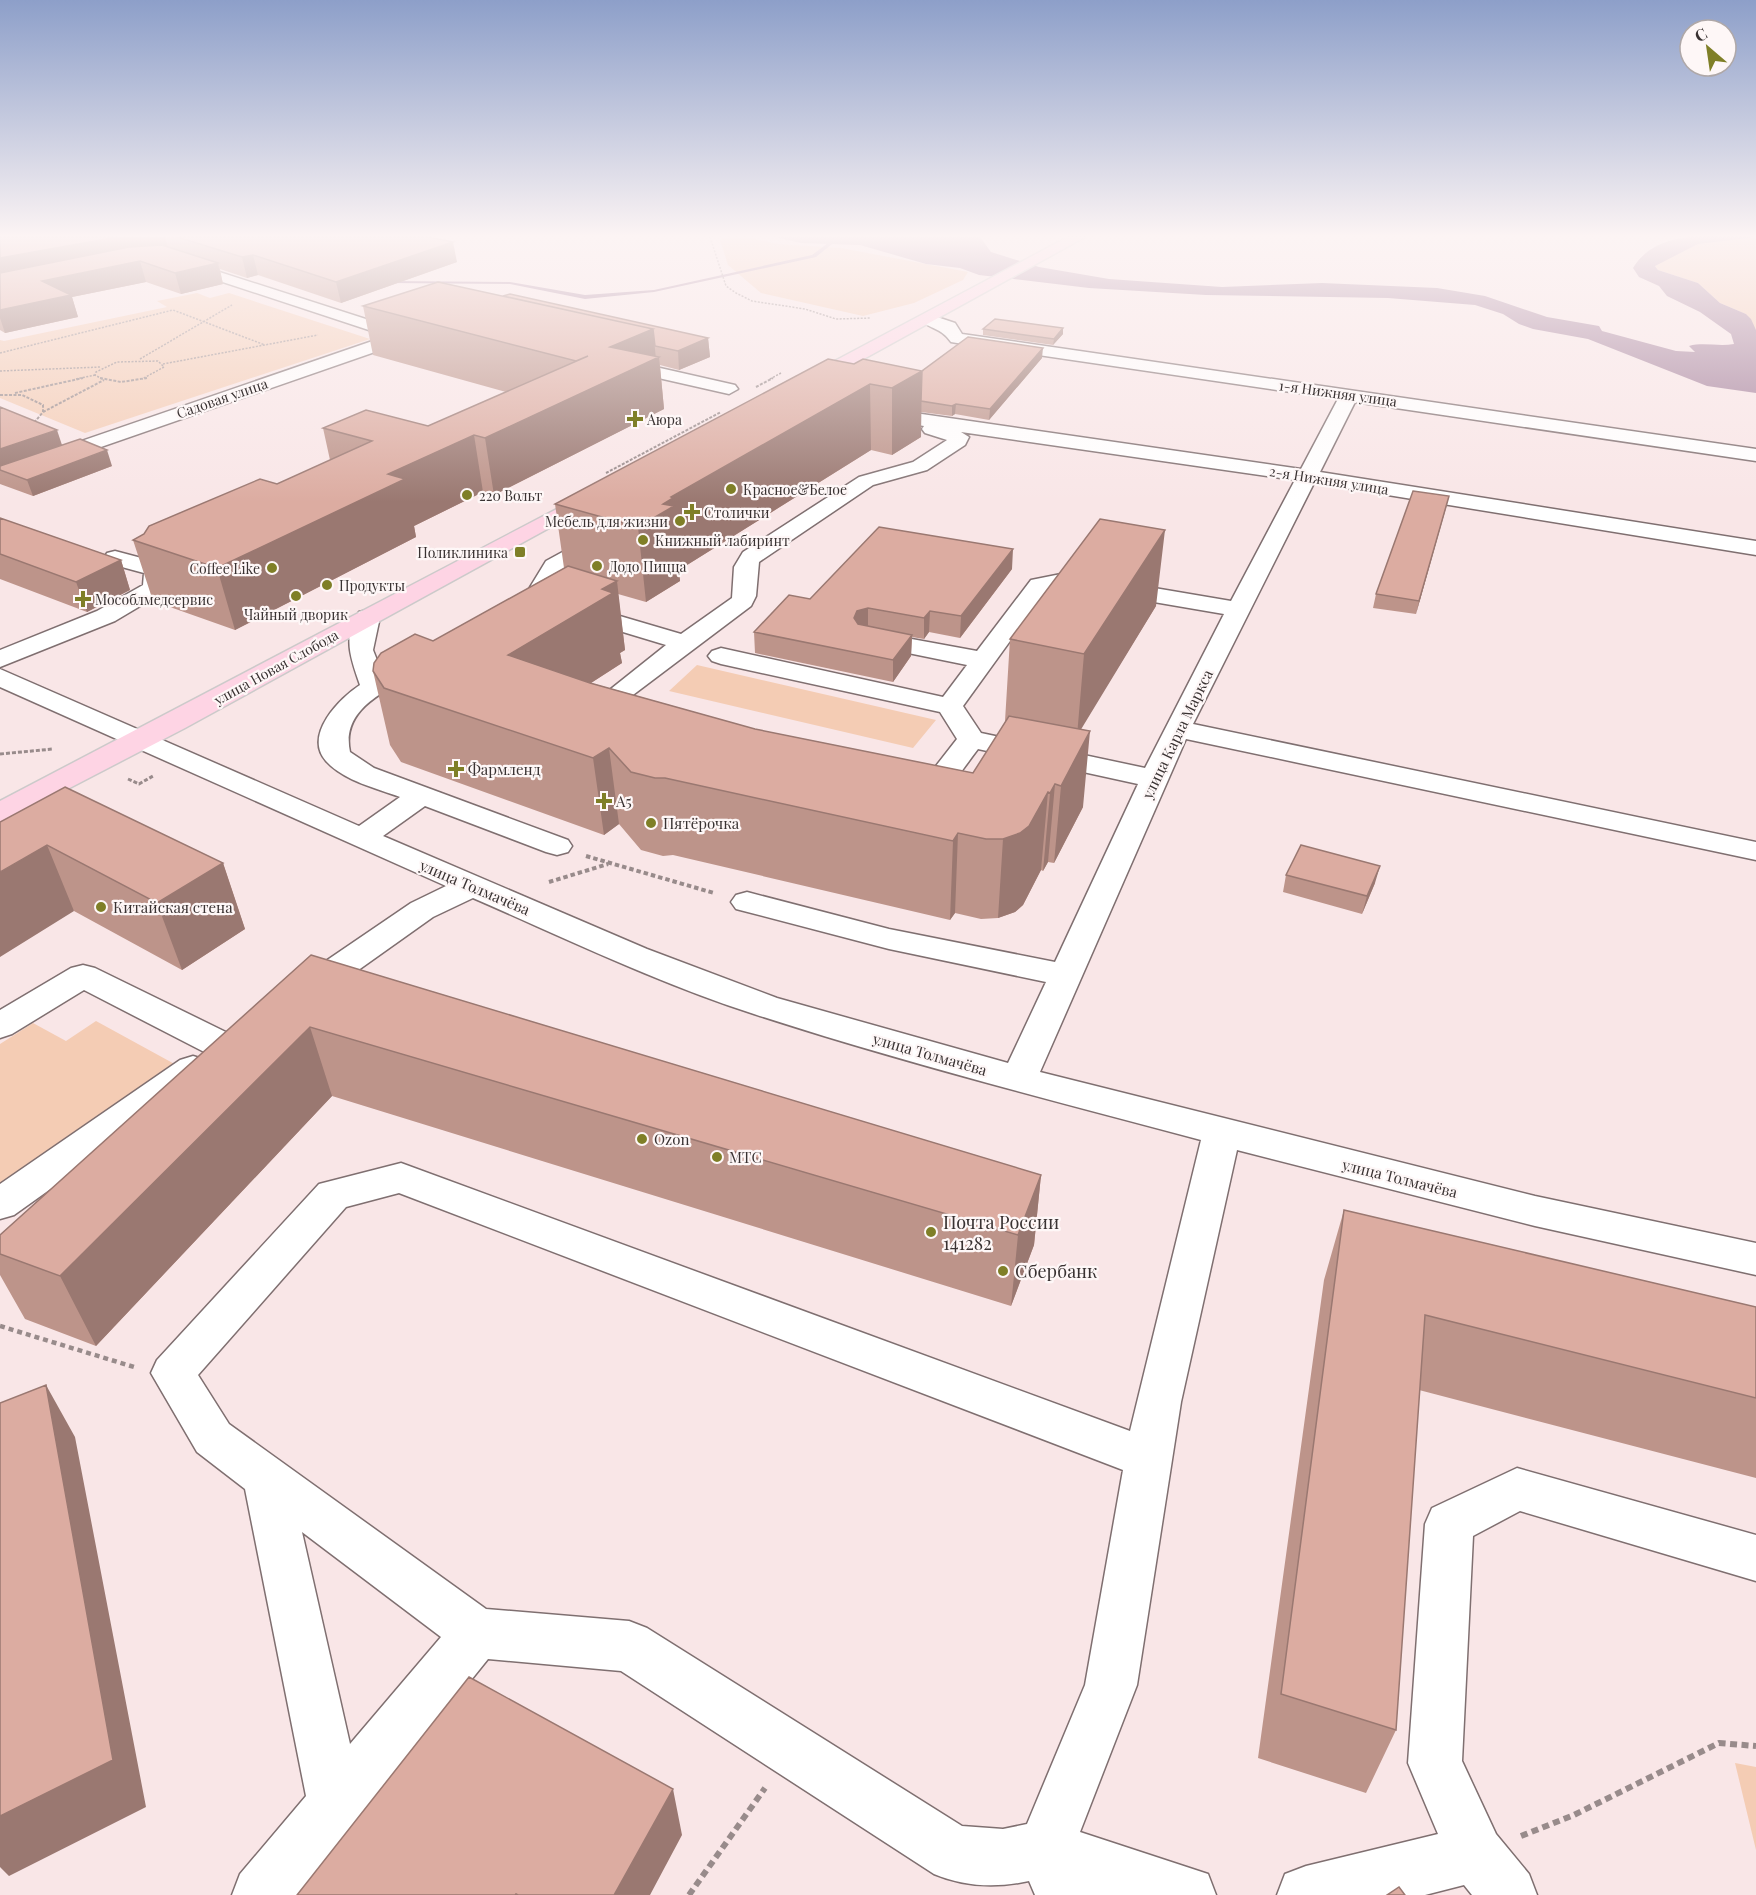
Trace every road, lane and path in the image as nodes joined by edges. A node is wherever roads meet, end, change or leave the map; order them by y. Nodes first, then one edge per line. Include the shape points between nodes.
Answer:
1 (111, 325) edge
2 (197, 325) edge
3 (215, 325) edge
4 (368, 325) edge
5 (371, 325) edge
6 (916, 325) edge
7 (945, 325) edge
8 (424, 329) edge
9 (403, 336) junction
10 (265, 345) junction
11 (0, 353) edge
12 (597, 358) edge
13 (140, 360) junction
14 (163, 364) junction
15 (104, 367) junction
16 (0, 371) edge
17 (95, 375) junction
18 (104, 380) junction
19 (729, 389) dead end
20 (11, 394) junction
21 (0, 395) edge
22 (1349, 395) junction
23 (783, 396) edge
24 (43, 412) junction
25 (26, 428) edge
26 (1756, 454) edge
27 (0, 476) edge
28 (1306, 476) junction
29 (609, 488) edge
30 (616, 529) edge
31 (1756, 548) edge
32 (115, 558) edge
33 (1238, 609) junction
34 (368, 617) junction
35 (868, 638) edge
36 (685, 643) junction
37 (435, 654) edge
38 (721, 656) dead end
39 (0, 659) edge
40 (983, 660) junction
41 (0, 677) edge
42 (375, 688) junction
43 (950, 706) junction
44 (1177, 729) junction
45 (636, 730) edge
46 (971, 739) junction
47 (141, 740) junction
48 (57, 749) dead end
49 (0, 754) edge
50 (1155, 779) junction
51 (422, 795) junction
52 (888, 796) edge
53 (0, 813) edge
54 (361, 838) junction
55 (557, 846) joint
56 (1756, 851) edge
57 (608, 864) junction
58 (549, 882) dead end
59 (472, 885) junction
60 (747, 902) joint
61 (1066, 975) junction
62 (284, 1006) edge
63 (0, 1026) edge
64 (254, 1027) edge
65 (225, 1047) junction
66 (1019, 1079) junction
67 (1222, 1132) junction
68 (0, 1204) edge
69 (1756, 1259) edge
70 (0, 1326) edge
71 (173, 1373) junction
72 (1149, 1459) junction
73 (266, 1477) junction
74 (1756, 1558) edge
75 (477, 1634) junction
76 (1756, 1746) edge
77 (792, 1750) junction
78 (336, 1805) junction
79 (1054, 1872) edge
80 (1492, 1874) edge
81 (261, 1895) edge
82 (689, 1895) edge
83 (1186, 1895) edge
84 (1306, 1895) edge

1 - 11 path
2 - 13 path
3 - 10 path
4 - 10 path
5 - 9 street
6 - 23 main road
7 - 22 street, 1-я Нижняя улица via 957,338
8 - 9 street, Садовая улица
9 - 27 street, Садовая улица
10 - 14 path
12 - 19 street
13 - 14 path
13 - 15 path
14 - 18 path via 162,371 147,378
15 - 16 path
15 - 17 path
17 - 18 path
17 - 20 path
18 - 24 path
20 - 21 path
20 - 24 path via 34,399 43,405
22 - 26 street, 1-я Нижняя улица
22 - 28 street, улица Карла Маркса
24 - 25 path
28 - 31 street, 2-я Нижняя улица
28 - 33 street, улица Карла Маркса
28 - 36 street, 2-я Нижняя улица via 892,418 952,434 959,437 958,441 920,466 866,481 752,557 745,568 743,602
29 - 34 main road, улица Новая Слобода
30 - 36 street via 554,566 526,603
32 - 39 street via 156,568 154,588 106,616
33 - 40 street via 1051,580 1039,585
33 - 44 street, улица Карла Маркса
34 - 42 street via 360,650
34 - 47 main road, улица Новая Слобода
35 - 40 street
36 - 45 street via 604,704 601,716
37 - 42 street
38 - 43 street
40 - 43 street
41 - 47 street, улица Толмачёва
42 - 51 street via 351,705 339,720 334,738 337,756 364,774
43 - 46 street
44 - 50 street, улица Карла Маркса
44 - 56 street
46 - 50 street
46 - 52 street via 935,786 913,795
47 - 53 main road, улица Новая Слобода
47 - 54 street, улица Толмачёва
48 - 49 path
50 - 61 street, улица Карла Маркса
51 - 54 street
51 - 55 street
54 - 59 street, улица Толмачёва
55 - 57 path
57 - 58 path
57 - 60 path
59 - 62 street via 422,910
59 - 66 street, улица Толмачёва via 635,956 765,1006
60 - 61 street via 888,939
61 - 66 street, улица Карла Маркса
63 - 65 street via 83,976
64 - 65 street
65 - 68 street
66 - 67 street, улица Толмачёва
67 - 69 street, улица Толмачёва via 1535,1211
67 - 72 street via 1158,1402
70 - 71 path via 157,1374
71 - 72 street via 333,1195 401,1178
71 - 73 street via 213,1438
72 - 79 street via 1111,1685
73 - 75 street
73 - 78 street
74 - 80 street via 1517,1489 1449,1524 1435,1763
75 - 77 street via 629,1646
75 - 78 street
76 - 80 path via 1719,1743 1575,1815
77 - 79 street via 954,1854 1003,1858
77 - 82 path
78 - 81 street
79 - 83 street
80 - 84 street

